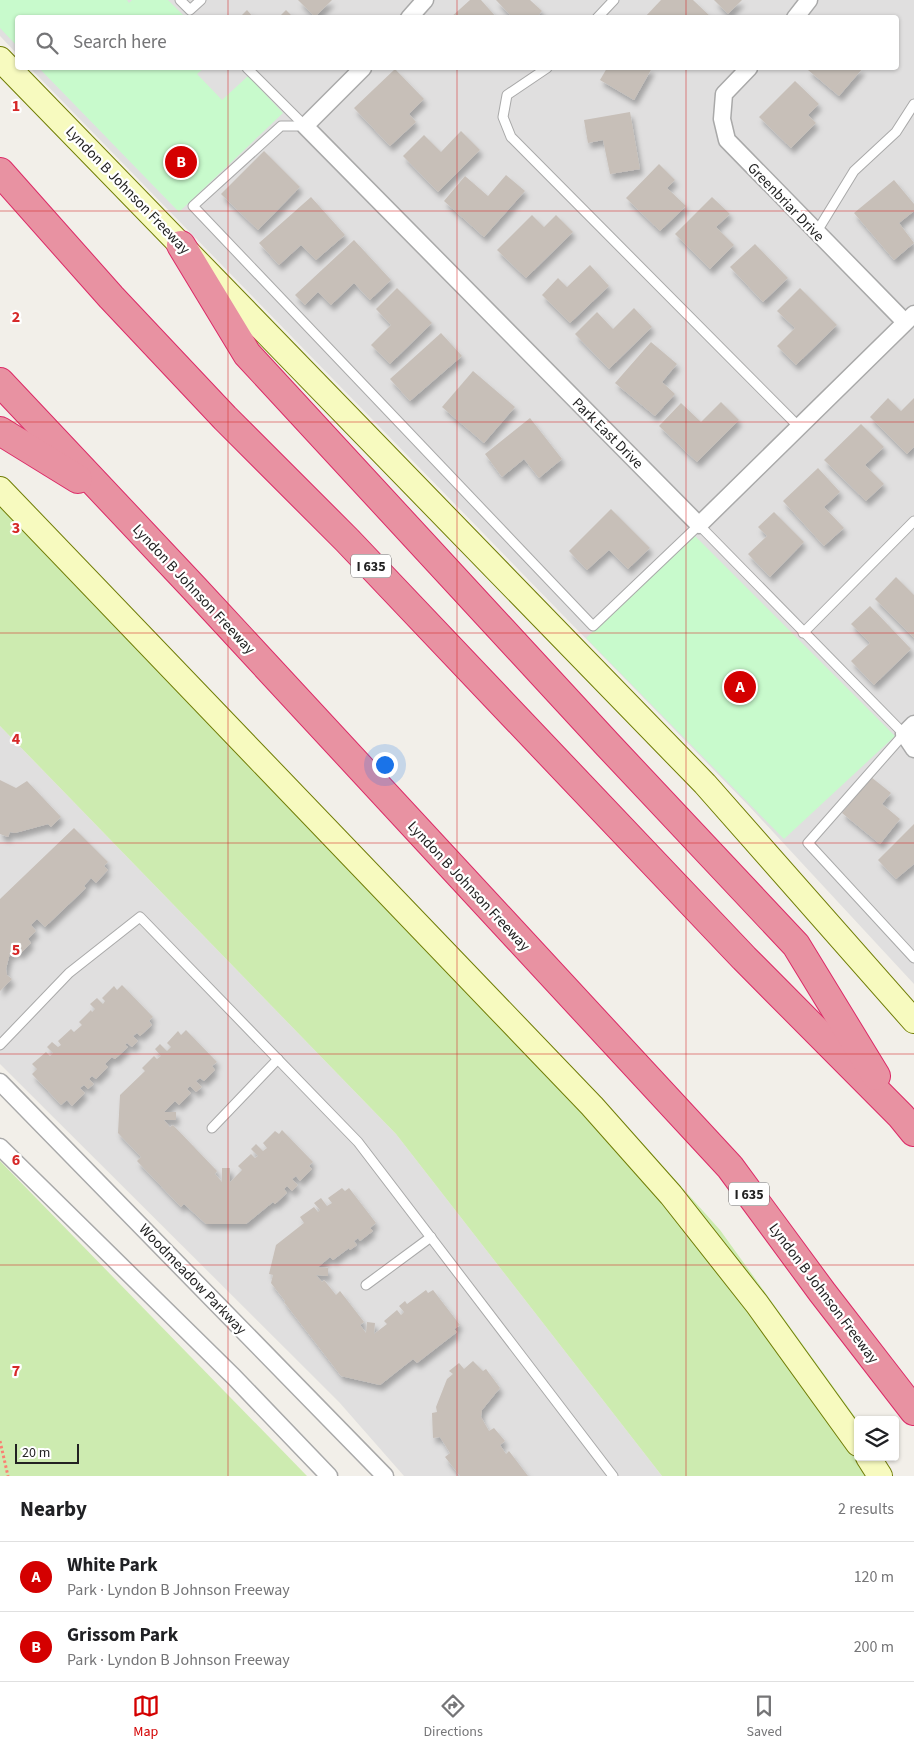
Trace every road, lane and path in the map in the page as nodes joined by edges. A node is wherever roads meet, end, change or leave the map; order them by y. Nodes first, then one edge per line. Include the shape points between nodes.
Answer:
1 (180, 0) edge
2 (202, 0) edge
3 (425, 0) edge
4 (614, 0) edge
5 (809, 0) edge
6 (190, 10) junction
7 (194, 15) edge
8 (412, 15) edge
9 (600, 15) edge
10 (797, 15) edge
11 (0, 59) edge
12 (248, 70) edge
13 (360, 70) edge
14 (544, 70) edge
15 (747, 70) edge
16 (914, 104) edge
17 (305, 126) junction
18 (0, 172) edge
19 (816, 233) junction
20 (181, 245) junction
21 (909, 318) edge
22 (0, 382) edge
23 (799, 427) junction
24 (0, 432) edge
25 (0, 489) edge
26 (106, 496) junction
27 (914, 521) edge
28 (699, 525) junction
29 (803, 633) junction
30 (909, 729) edge
31 (914, 749) edge
32 (914, 958) edge
33 (914, 1021) edge
34 (0, 1045) edge
35 (278, 1059) junction
36 (0, 1082) edge
37 (907, 1124) edge
38 (212, 1128) dead end
39 (0, 1147) edge
40 (431, 1237) junction
41 (366, 1286) dead end
42 (914, 1410) edge
43 (854, 1438) edge
44 (0, 1441) edge
45 (871, 1461) edge
46 (8, 1476) edge
47 (329, 1476) edge
48 (385, 1476) edge
49 (614, 1476) edge
50 (880, 1476) edge

1 - 6 lane
2 - 6 lane
3 - 8 street
4 - 9 lane
5 - 10 street
6 - 7 lane
11 - 20 main road, Lyndon B Johnson Freeway
12 - 17 lane
13 - 17 street
14 - 23 lane via 508,95 503,117 511,137
15 - 19 street, Greenbriar Drive via 724,94 722,119 727,140
16 - 19 lane via 896,132 854,171
17 - 28 street, Park East Drive
17 - 28 lane via 281,126 194,206 593,626
18 - 37 highway, I 635 via 225,418 347,540
19 - 21 street, Greenbriar Drive
20 - 33 main road, Lyndon B Johnson Freeway via 705,784
20 - 37 highway via 247,354 796,945
21 - 23 street
22 - 26 highway, Lyndon B Johnson Freeway / I 635
23 - 28 street
24 - 26 highway
25 - 43 main road via 592,1106 671,1195 757,1304
26 - 42 highway, Lyndon B Johnson Freeway / I 635 via 730,1167
27 - 29 lane
28 - 29 lane
29 - 30 lane
30 - 31 street
30 - 32 lane via 808,843
34 - 35 lane via 69,974 140,917
35 - 38 lane
35 - 40 lane via 358,1142
36 - 48 street, Woodmeadow Parkway
39 - 47 street via 227,1370
40 - 41 lane
40 - 49 lane
44 - 46 path
45 - 50 main road

